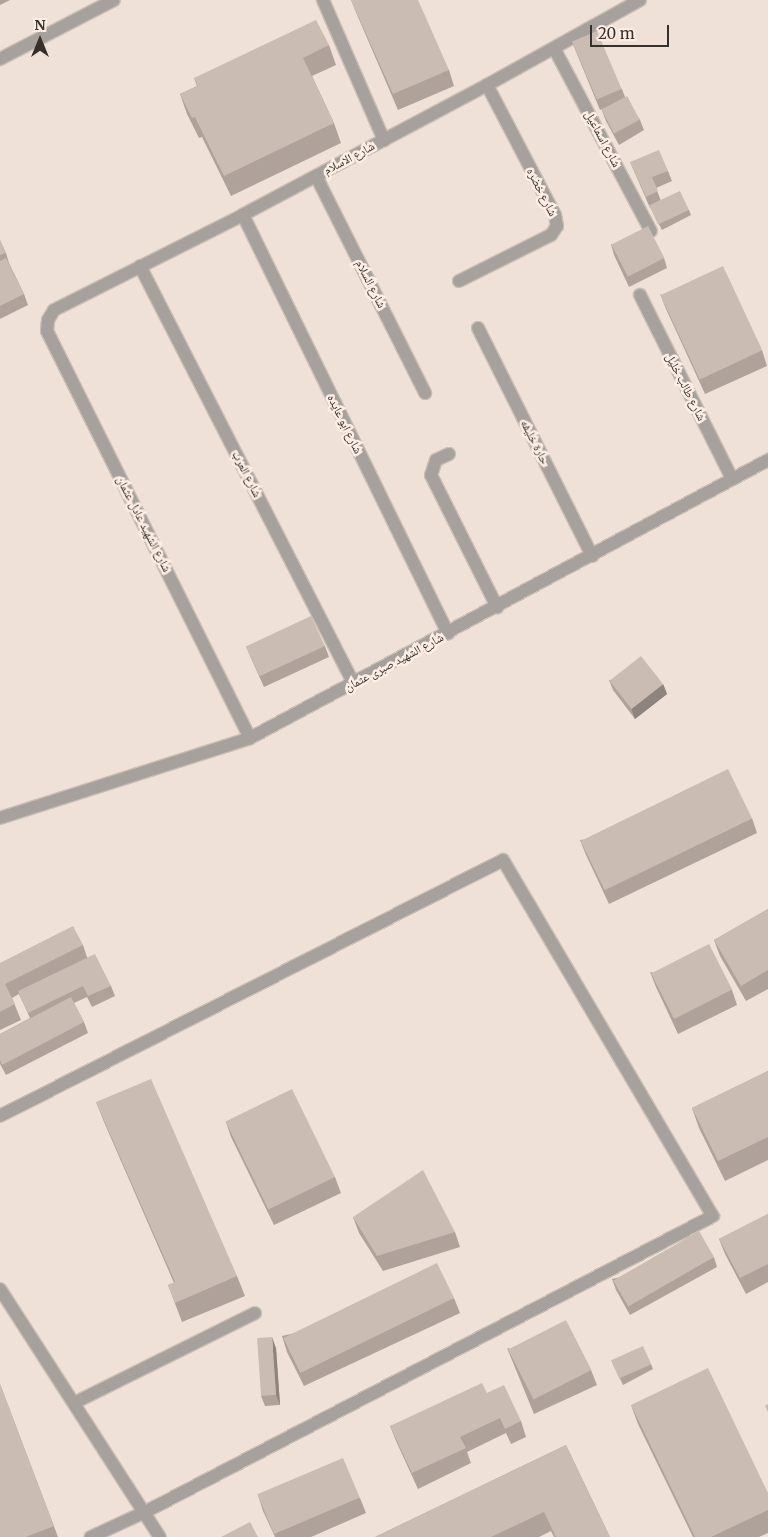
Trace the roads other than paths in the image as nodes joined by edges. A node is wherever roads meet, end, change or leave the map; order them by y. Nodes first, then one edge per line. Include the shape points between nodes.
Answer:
1 (114, 0) edge
2 (323, 0) edge
3 (640, 0) edge
4 (554, 48) junction
5 (0, 59) edge
6 (487, 85) junction
7 (384, 140) junction
8 (316, 176) junction
9 (243, 215) junction
10 (651, 231) edge
11 (140, 266) junction
12 (459, 281) dead end
13 (640, 295) dead end
14 (54, 310) joint
15 (478, 328) dead end
16 (425, 393) dead end
17 (449, 454) dead end
18 (768, 460) edge
19 (732, 479) junction
20 (592, 556) junction
21 (497, 607) junction
22 (448, 633) junction
23 (353, 683) junction
24 (250, 738) junction
25 (0, 818) edge
26 (0, 1116) edge
27 (0, 1289) edge
28 (255, 1312) dead end
29 (74, 1403) junction
30 (145, 1512) junction
31 (91, 1537) edge
32 (160, 1537) edge

1 - 5 street
2 - 7 street
3 - 4 street, شارع الاسلام
4 - 6 street, شارع الاسلام
4 - 10 street, شارع اسماعيل
6 - 7 street, شارع الاسلام
6 - 12 street, شارع خضره via 555,215 557,226 551,235
7 - 8 street, شارع الاسلام
8 - 9 street, شارع الاسلام
8 - 16 street, شارع السلام
9 - 11 street, شارع الاسلام
9 - 22 street, شارع ابو عايده
11 - 14 street, شارع الاسلام
11 - 23 street, شارع العرب
13 - 19 street, شارع طالب خليل
14 - 24 street, شارع الشهيد عادل عثمان via 48,320 47,331
15 - 20 street, حارة خليفه
17 - 21 street via 436,460 431,475
18 - 19 street, شارع الشهيد صبرى عثمان
19 - 20 street, شارع الشهيد صبرى عثمان
20 - 21 street, شارع الشهيد صبرى عثمان
21 - 22 street, شارع الشهيد صبرى عثمان
22 - 23 street, شارع الشهيد صبرى عثمان
23 - 24 street, شارع الشهيد صبرى عثمان
24 - 25 street, شارع الشهيد صبرى عثمان
26 - 30 street via 503,860 713,1216
27 - 29 street
28 - 29 street
29 - 30 street
30 - 31 street
30 - 32 street

